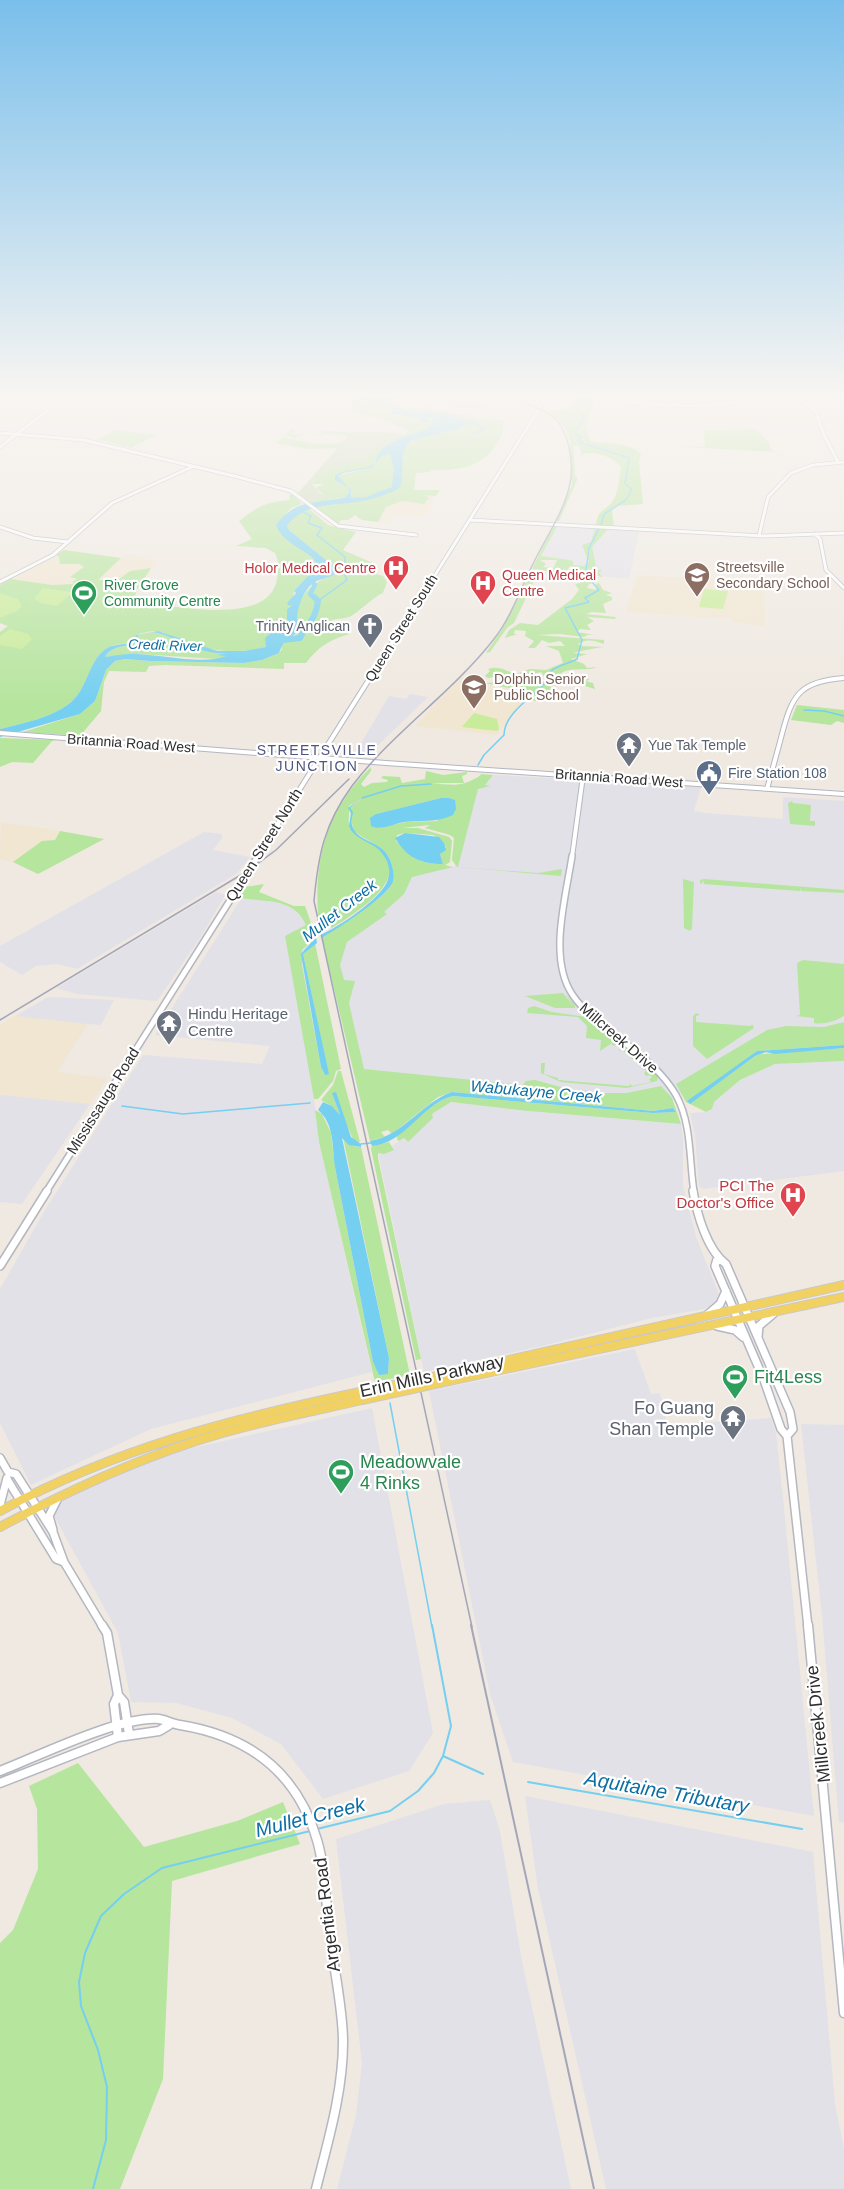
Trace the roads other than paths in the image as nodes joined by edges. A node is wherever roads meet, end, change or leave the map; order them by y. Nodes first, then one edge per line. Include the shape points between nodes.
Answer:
1 (118, 500) edge
2 (303, 500) edge
3 (482, 500) edge
4 (767, 500) edge
5 (470, 520) junction
6 (609, 527) joint
7 (0, 528) edge
8 (844, 533) edge
9 (815, 534) junction
10 (416, 535) dead end
11 (759, 536) junction
12 (68, 542) junction
13 (0, 582) edge
14 (844, 588) edge
15 (844, 678) edge
16 (0, 733) edge
17 (320, 756) junction
18 (583, 776) junction
19 (612, 778) junction
20 (767, 789) junction
21 (582, 790) junction
22 (844, 794) edge
23 (207, 936) joint
24 (717, 1259) junction
25 (0, 1266) edge
26 (844, 1285) edge
27 (726, 1291) junction
28 (844, 1297) edge
29 (744, 1306) junction
30 (733, 1309) junction
31 (778, 1311) junction
32 (706, 1316) junction
33 (748, 1316) junction
34 (737, 1318) junction
35 (712, 1325) junction
36 (758, 1339) junction
37 (747, 1342) junction
38 (767, 1357) junction
39 (755, 1358) junction
40 (443, 1379) junction
41 (361, 1396) junction
42 (787, 1436) junction
43 (0, 1458) edge
44 (7, 1475) junction
45 (29, 1495) junction
46 (60, 1495) junction
47 (19, 1500) junction
48 (0, 1505) edge
49 (36, 1507) junction
50 (0, 1510) edge
51 (27, 1512) junction
52 (0, 1527) edge
53 (55, 1537) junction
54 (64, 1562) junction
55 (118, 1695) junction
56 (127, 1722) junction
57 (117, 1725) junction
58 (169, 1725) junction
59 (129, 1734) junction
60 (118, 1737) junction
61 (0, 1771) edge
62 (0, 1783) edge
63 (844, 2013) edge
64 (316, 2189) edge

1 - 12 street
2 - 10 street via 341,527
3 - 5 street, Queen Street South
4 - 11 street
5 - 6 street
5 - 17 street, Queen Street South
6 - 11 street
7 - 12 street via 33,538
8 - 9 street
9 - 11 street
9 - 14 street via 820,539 825,568
12 - 13 street via 48,558
15 - 20 street via 812,684 790,704
16 - 17 street, Britannia Road West
17 - 18 street, Britannia Road West
17 - 23 street, Queen Street North
18 - 19 street, Britannia Road West
18 - 21 street, Millcreek Drive
19 - 20 street, Britannia Road West
19 - 21 street via 588,781
20 - 22 street, Britannia Road West
21 - 24 street, Millcreek Drive via 560,936 560,968 581,1006 645,1057 674,1091 688,1130 694,1196
23 - 25 street, Mississauga Road
24 - 27 street, Millcreek Drive via 715,1266
24 - 29 street, Millcreek Drive via 726,1264
26 - 29 main road, Erin Mills Parkway
27 - 30 street, Millcreek Drive
27 - 32 street via 720,1304
28 - 31 main road, Erin Mills Parkway
29 - 30 main road, Erin Mills Parkway
29 - 33 street, Millcreek Drive
30 - 32 main road, Erin Mills Parkway
30 - 34 street, Millcreek Drive
31 - 33 main road, Erin Mills Parkway
31 - 36 street via 762,1322
32 - 40 main road, Erin Mills Parkway
33 - 34 main road, Erin Mills Parkway
33 - 36 street, Millcreek Drive
34 - 35 main road, Erin Mills Parkway
34 - 37 street, Millcreek Drive
35 - 37 street via 735,1330
35 - 40 main road, Erin Mills Parkway
36 - 38 street, Millcreek Drive
37 - 39 street, Millcreek Drive
38 - 39 street
38 - 42 street, Millcreek Drive via 789,1412 793,1429
39 - 42 street, Millcreek Drive
40 - 41 main road, Erin Mills Parkway, bridge
41 - 45 main road, Erin Mills Parkway via 275,1409 190,1431 136,1449
41 - 46 main road, Erin Mills Parkway via 195,1441
42 - 63 street, Millcreek Drive via 816,1694
43 - 44 street
44 - 45 street via 16,1474
44 - 47 street
44 - 48 street
45 - 47 main road
45 - 49 street
46 - 49 main road, Erin Mills Parkway
46 - 53 street via 49,1516
47 - 50 main road
47 - 51 street
49 - 51 main road
49 - 53 street
51 - 52 main road
51 - 54 street via 56,1559
53 - 54 street via 66,1555
54 - 55 street via 107,1633
55 - 56 street via 124,1702
55 - 57 street via 114,1704
56 - 57 street, Argentia Road
56 - 58 street, Argentia Road via 160,1719
56 - 59 street
57 - 60 street
57 - 61 street, Argentia Road
58 - 59 street, Argentia Road via 159,1731
58 - 64 street, Argentia Road via 197,1727 230,1737 262,1756 287,1780 310,1817 318,1842 343,2042 337,2104
59 - 60 street, Argentia Road
60 - 62 street, Argentia Road

